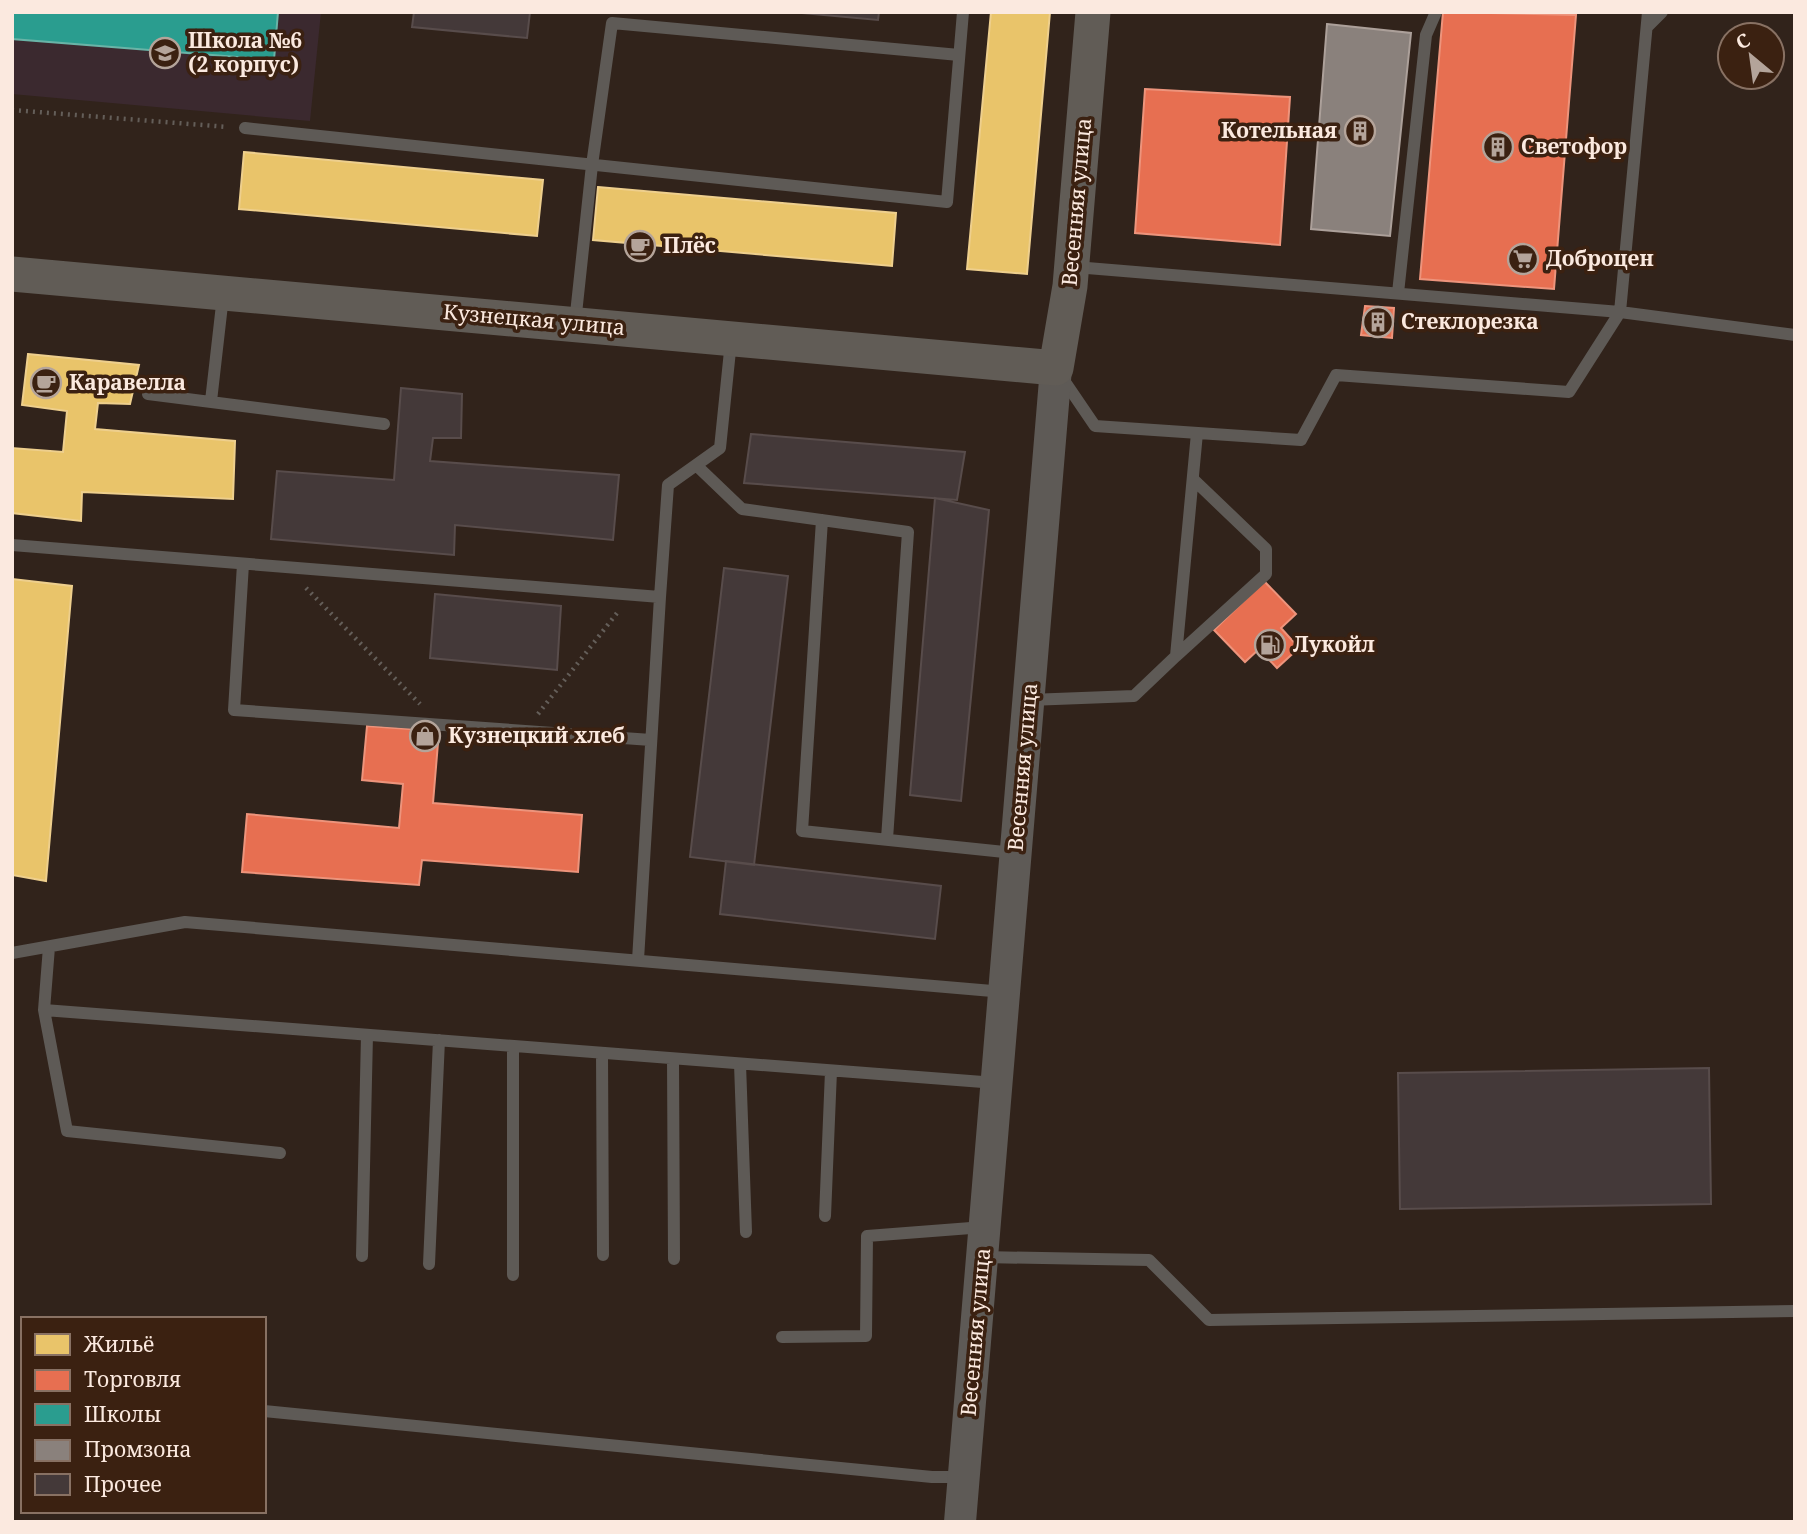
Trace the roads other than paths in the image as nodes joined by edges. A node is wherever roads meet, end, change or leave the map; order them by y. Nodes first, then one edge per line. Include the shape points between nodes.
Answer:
1 (963, 12) edge
2 (1093, 12) edge
3 (1436, 12) edge
4 (1648, 12) edge
5 (1662, 12) edge
6 (1647, 27) junction
7 (959, 55) junction
8 (245, 128) road end
9 (593, 165) junction
10 (1072, 266) junction
11 (12, 274) edge
12 (223, 292) junction
13 (1398, 293) junction
14 (1619, 312) junction
15 (575, 323) junction
16 (1795, 335) edge
17 (732, 337) junction
18 (1056, 368) junction
19 (148, 394) dead end
20 (211, 401) junction
21 (384, 424) dead end
22 (1197, 433) junction
23 (696, 466) junction
24 (1194, 480) junction
25 (822, 520) junction
26 (12, 545) edge
27 (243, 564) junction
28 (660, 597) junction
29 (1176, 656) junction
30 (1028, 700) junction
31 (651, 740) junction
32 (887, 839) junction
33 (1016, 854) junction
34 (49, 947) junction
35 (12, 953) edge
36 (638, 960) junction
37 (1004, 992) junction
38 (44, 1010) junction
39 (367, 1035) junction
40 (439, 1040) junction
41 (513, 1046) junction
42 (602, 1053) junction
43 (673, 1059) junction
44 (740, 1064) junction
45 (831, 1071) junction
46 (996, 1083) junction
47 (279, 1153) dead end
48 (825, 1216) dead end
49 (746, 1232) dead end
50 (983, 1242) junction
51 (603, 1255) dead end
52 (362, 1256) dead end
53 (674, 1259) dead end
54 (429, 1264) dead end
55 (513, 1275) dead end
56 (1795, 1311) edge
57 (782, 1337) dead end
58 (266, 1411) edge
59 (964, 1477) junction
60 (960, 1522) edge

1 - 7 lane
2 - 10 main road, Весенняя улица
3 - 13 lane via 1426,35
4 - 6 lane
5 - 6 lane
6 - 14 lane
7 - 9 lane via 612,23
7 - 9 lane via 947,202
8 - 9 lane
9 - 15 lane
10 - 13 lane
10 - 18 main road, Весенняя улица
11 - 12 main road, Кузнецкая улица
12 - 15 main road, Кузнецкая улица
12 - 20 lane
13 - 14 lane
14 - 16 lane
14 - 22 lane via 1569,392 1336,375 1301,440
15 - 17 main road, Кузнецкая улица
17 - 18 main road, Кузнецкая улица
17 - 23 lane via 720,448
18 - 22 lane via 1095,426
18 - 30 street, Весенняя улица
19 - 20 lane
20 - 21 lane
22 - 24 lane
23 - 25 lane via 743,509
23 - 28 lane via 667,485
24 - 29 lane
24 - 29 lane via 1266,549 1266,574
25 - 32 lane via 908,532
25 - 32 lane via 802,831
26 - 27 lane
27 - 28 lane
27 - 31 lane via 233,710
28 - 31 lane
29 - 30 lane via 1134,696
30 - 33 street, Весенняя улица
31 - 36 lane
32 - 33 lane
33 - 37 street, Весенняя улица
34 - 35 lane
34 - 36 lane via 185,922
34 - 38 lane
36 - 37 lane
37 - 46 street, Весенняя улица
38 - 39 lane
38 - 47 lane via 67,1131
39 - 40 lane
39 - 52 lane
40 - 41 lane
40 - 54 lane
41 - 42 lane
41 - 55 lane
42 - 43 lane
42 - 51 lane
43 - 44 lane
43 - 53 lane
44 - 45 lane
44 - 49 lane
45 - 46 lane
45 - 48 lane
46 - 50 street, Весенняя улица
50 - 56 lane via 1149,1260 1209,1321
50 - 57 lane via 867,1236 866,1336
50 - 59 street, Весенняя улица
58 - 59 lane
59 - 60 street, Весенняя улица

